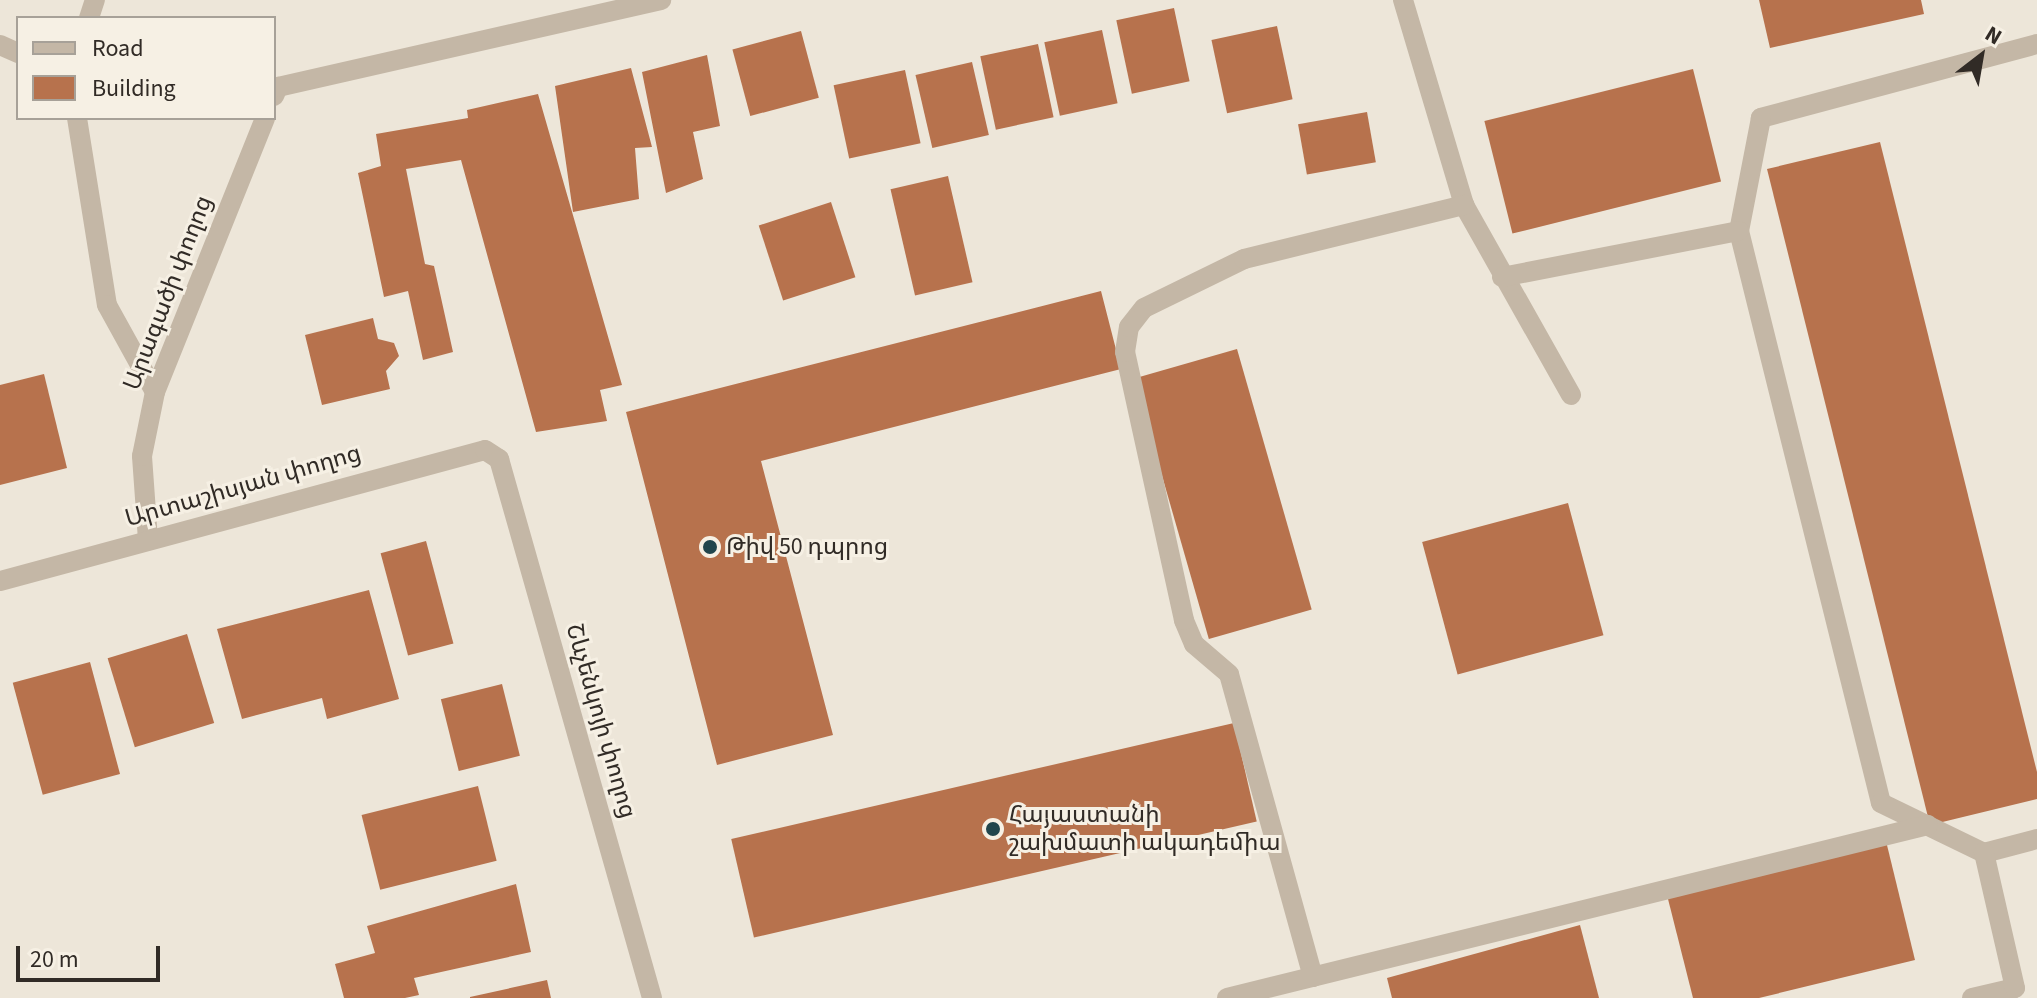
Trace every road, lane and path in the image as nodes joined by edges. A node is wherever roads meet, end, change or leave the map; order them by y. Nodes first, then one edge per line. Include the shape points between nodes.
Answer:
1 (661, 0) edge
2 (1403, 0) edge
3 (2037, 44) edge
4 (276, 92) edge
5 (77, 120) edge
6 (264, 120) edge
7 (1464, 205) junction
8 (1739, 231) junction
9 (1502, 277) junction
10 (155, 392) junction
11 (1571, 395) dead end
12 (499, 459) joint
13 (148, 540) junction
14 (0, 581) edge
15 (1928, 825) junction
16 (2037, 839) edge
17 (1984, 853) junction
18 (1313, 977) junction
19 (652, 998) edge
20 (1227, 998) edge
21 (1972, 998) edge

1 - 4 street
2 - 7 street
3 - 8 street via 1761,118
5 - 10 street via 107,305
6 - 10 street, Արագածի փողոց
7 - 9 street
7 - 18 street via 1244,259 1144,308 1129,327 1125,352 1184,620 1194,644 1229,674
8 - 9 street
8 - 15 street via 1881,803
9 - 11 street
10 - 13 street, Արագածի փողոց via 142,456
12 - 13 street, Արտաշիսյան փողոց via 468,450
12 - 19 street, Շևչենկոյի փողոց
13 - 14 street, Արտաշիսյան փողոց
15 - 17 street
15 - 18 street
16 - 17 street
17 - 21 street via 2015,988
18 - 20 street

